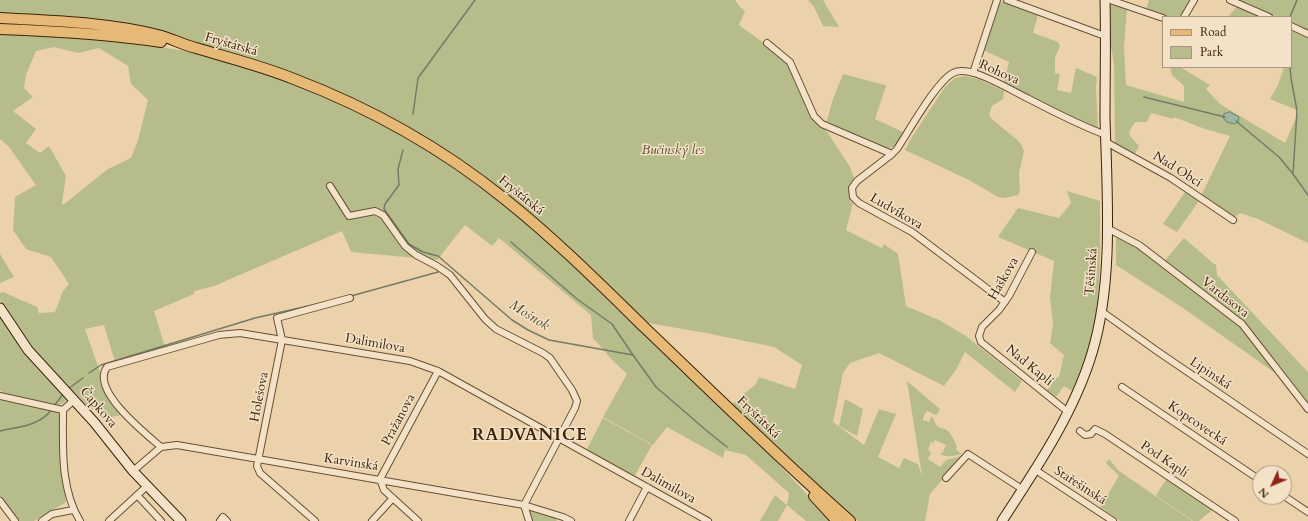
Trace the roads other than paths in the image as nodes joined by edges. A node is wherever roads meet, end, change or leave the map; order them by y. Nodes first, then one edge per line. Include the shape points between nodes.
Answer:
1 (997, 0) edge
2 (1007, 0) edge
3 (1105, 0) edge
4 (1110, 0) edge
5 (1194, 0) edge
6 (1230, 0) edge
7 (1185, 16) edge
8 (1267, 16) edge
9 (0, 18) edge
10 (1162, 18) edge
11 (1292, 26) edge
12 (0, 29) edge
13 (1308, 34) edge
14 (1105, 36) junction
15 (767, 42) dead end
16 (193, 47) junction
17 (973, 73) junction
18 (1106, 139) junction
19 (892, 154) junction
20 (330, 186) dead end
21 (1233, 220) dead end
22 (1107, 228) junction
23 (1032, 252) dead end
24 (350, 298) dead end
25 (1005, 302) junction
26 (0, 308) edge
27 (1102, 311) junction
28 (979, 336) joint
29 (282, 340) junction
30 (438, 371) junction
31 (1122, 387) dead end
32 (0, 396) edge
33 (74, 400) junction
34 (1308, 409) edge
35 (63, 410) junction
36 (1068, 412) junction
37 (1080, 431) dead end
38 (560, 439) junction
39 (161, 446) junction
40 (775, 453) junction
41 (1308, 454) edge
42 (259, 459) junction
43 (1034, 469) junction
44 (132, 471) junction
45 (1252, 475) edge
46 (946, 478) dead end
47 (380, 479) junction
48 (147, 486) junction
49 (647, 487) junction
50 (1022, 489) junction
51 (137, 495) junction
52 (393, 498) junction
53 (0, 501) edge
54 (1292, 501) edge
55 (524, 504) junction
56 (73, 510) junction
57 (1308, 512) edge
58 (697, 515) junction
59 (15, 521) edge
60 (42, 521) edge
61 (80, 521) edge
62 (109, 521) edge
63 (161, 521) edge
64 (181, 521) edge
65 (220, 521) edge
66 (227, 521) edge
67 (315, 521) edge
68 (372, 521) edge
69 (418, 521) edge
70 (529, 521) edge
71 (571, 521) edge
72 (629, 521) edge
73 (694, 521) edge
74 (708, 521) edge
75 (837, 521) edge
76 (850, 521) edge
77 (1002, 521) edge
78 (1113, 521) edge
79 (1235, 521) edge

1 - 17 street
2 - 14 street
3 - 14 main road, Těšínská
4 - 10 street
5 - 7 street
6 - 8 street
9 - 16 main road, Fryštátská via 120,28 158,35
11 - 13 street
12 - 16 main road, Fryštátská via 102,34
14 - 18 main road, Těšínská
15 - 19 street via 790,62 814,116 822,124
16 - 40 main road, Fryštátská via 246,62 342,98 400,128 479,179 555,241
17 - 18 street, Rohova via 1005,86
17 - 19 street, Rohova via 961,70 947,78
18 - 21 street, Nad Obcí via 1171,178
18 - 22 main road, Těšínská
19 - 25 street, Ludvíkova via 857,181 852,188 853,197 859,203 912,232
20 - 38 street via 349,216 375,210 383,215 405,246 450,275 496,329 550,358 577,401
22 - 27 main road, Těšínská
22 - 34 street, Vardasova via 1138,245 1242,324
23 - 25 street, Haškova
24 - 29 street via 277,318
25 - 28 street, Haškova via 982,327
26 - 33 main road, Čapkova via 28,350
27 - 36 main road, Těšínská via 1092,353
27 - 41 street, Lipinská
28 - 36 street, Nad Kaplí via 981,342
29 - 30 street, Dalimilova via 410,361
29 - 39 street, Dalimilova via 240,333 219,335 107,367 104,378 110,397 128,418
29 - 42 street, Holešova
30 - 38 street, Dalimilova
30 - 47 street, Pražanova
31 - 45 street, Kopcovecká
32 - 35 street
33 - 35 street
33 - 44 main road, Čapkova
35 - 56 street via 62,461
36 - 43 main road, Těšínská
37 - 79 street, Pod Kaplí via 1085,435 1095,429 1105,434
38 - 49 street, Dalimilova
38 - 55 street
39 - 42 street, Karvinská via 177,445
39 - 44 street
40 - 75 main road, Fryštátská
40 - 76 main road, Fryštátská
42 - 47 street, Karvinská
42 - 67 street via 257,466 260,473
43 - 50 main road, Těšínská
43 - 78 street, Stařešinská
44 - 48 main road, Čapkova
46 - 50 street via 968,454
47 - 52 street via 384,490
47 - 55 street, Karvinská
48 - 51 street
48 - 64 main road, Čapkova
49 - 58 street, Dalimilova
49 - 72 street
50 - 77 main road, Těšínská
51 - 62 street
51 - 63 street
52 - 68 street
52 - 69 street
53 - 59 street
54 - 57 street
55 - 70 street
55 - 71 street, Karvinská
56 - 60 street via 52,514
56 - 61 street
58 - 73 street
58 - 74 street, Dalimilova
65 - 66 street via 223,517

